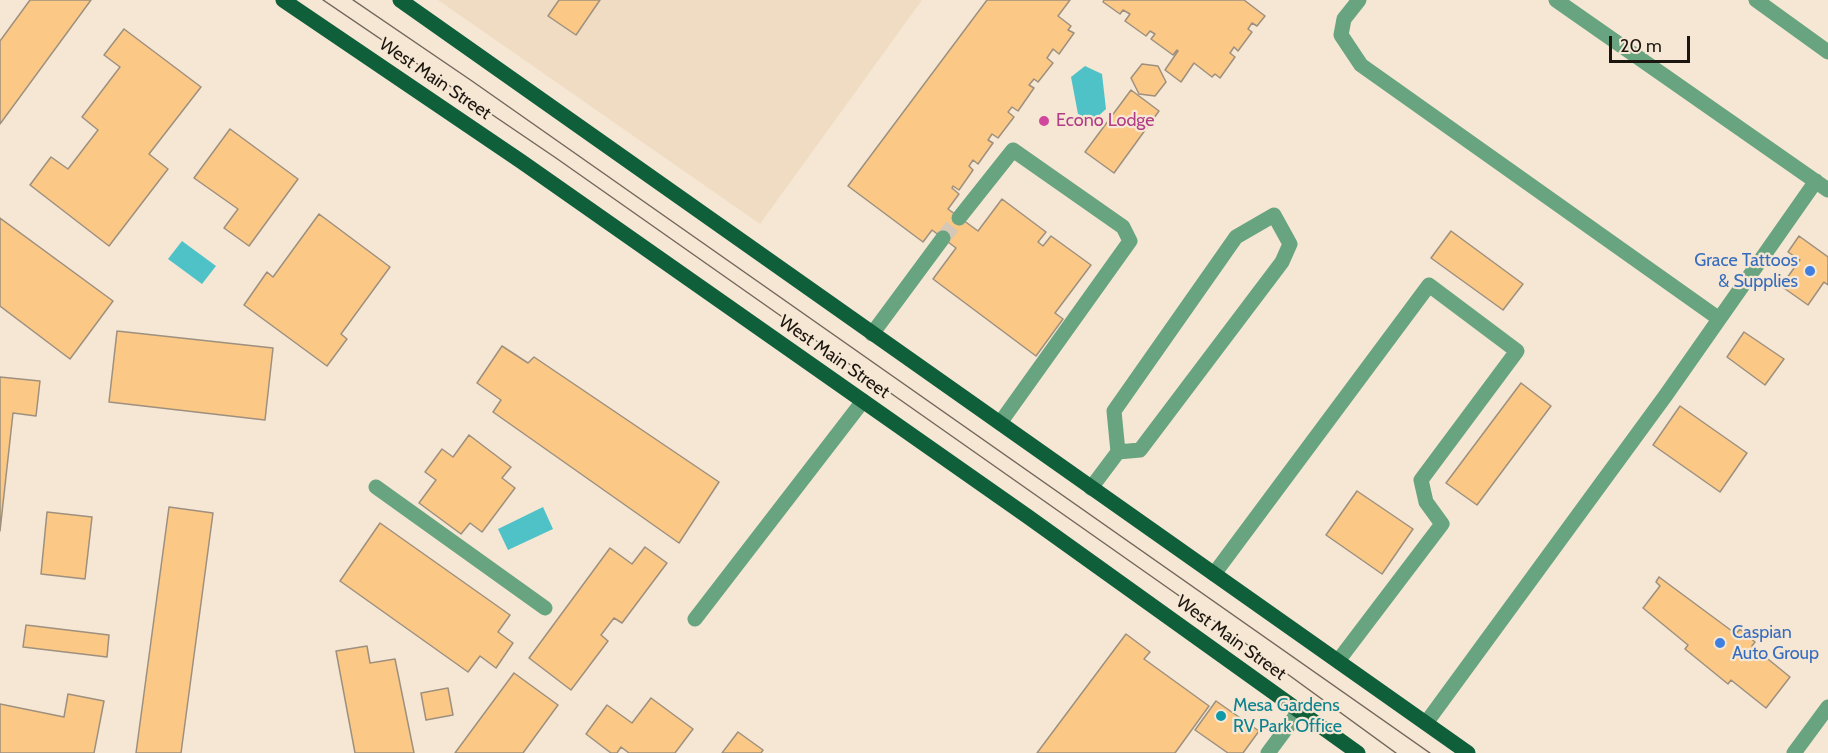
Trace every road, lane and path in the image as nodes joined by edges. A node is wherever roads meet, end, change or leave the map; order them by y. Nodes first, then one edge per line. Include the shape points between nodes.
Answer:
1 (284, 0) edge
2 (400, 0) edge
3 (1359, 0) edge
4 (1556, 0) edge
5 (1756, 0) edge
6 (1828, 52) edge
7 (1822, 186) edge
8 (959, 218) tunnel mouth
9 (943, 238) tunnel mouth
10 (1718, 318) junction
11 (872, 334) junction
12 (863, 401) junction
13 (1000, 423) junction
14 (1118, 452) junction
15 (376, 487) dead end
16 (1091, 488) junction
17 (1214, 574) junction
18 (545, 608) dead end
19 (695, 619) dead end
20 (1338, 662) junction
21 (1828, 707) edge
22 (1299, 710) junction
23 (1426, 723) junction
24 (1268, 753) edge
25 (1358, 753) edge
26 (1468, 753) edge
27 (1794, 753) edge

1 - 12 main road, West Main Street
2 - 11 main road
3 - 10 street via 1344,20 1341,35 1361,65
4 - 7 street
5 - 6 street
7 - 10 street
8 - 13 street via 1013,150 1123,227 1130,241
9 - 11 street
10 - 23 street
11 - 13 main road
12 - 19 street
12 - 22 main road, West Main Street
13 - 16 main road
14 - 14 street via 1140,450 1282,262 1290,244 1274,216 1236,237 1113,411
14 - 16 street
15 - 18 street
16 - 17 main road
17 - 20 main road
17 - 20 street via 1429,285 1517,351 1421,480 1426,502 1442,524
20 - 23 main road
21 - 27 street
22 - 24 street
22 - 25 main road, West Main Street
23 - 26 main road

